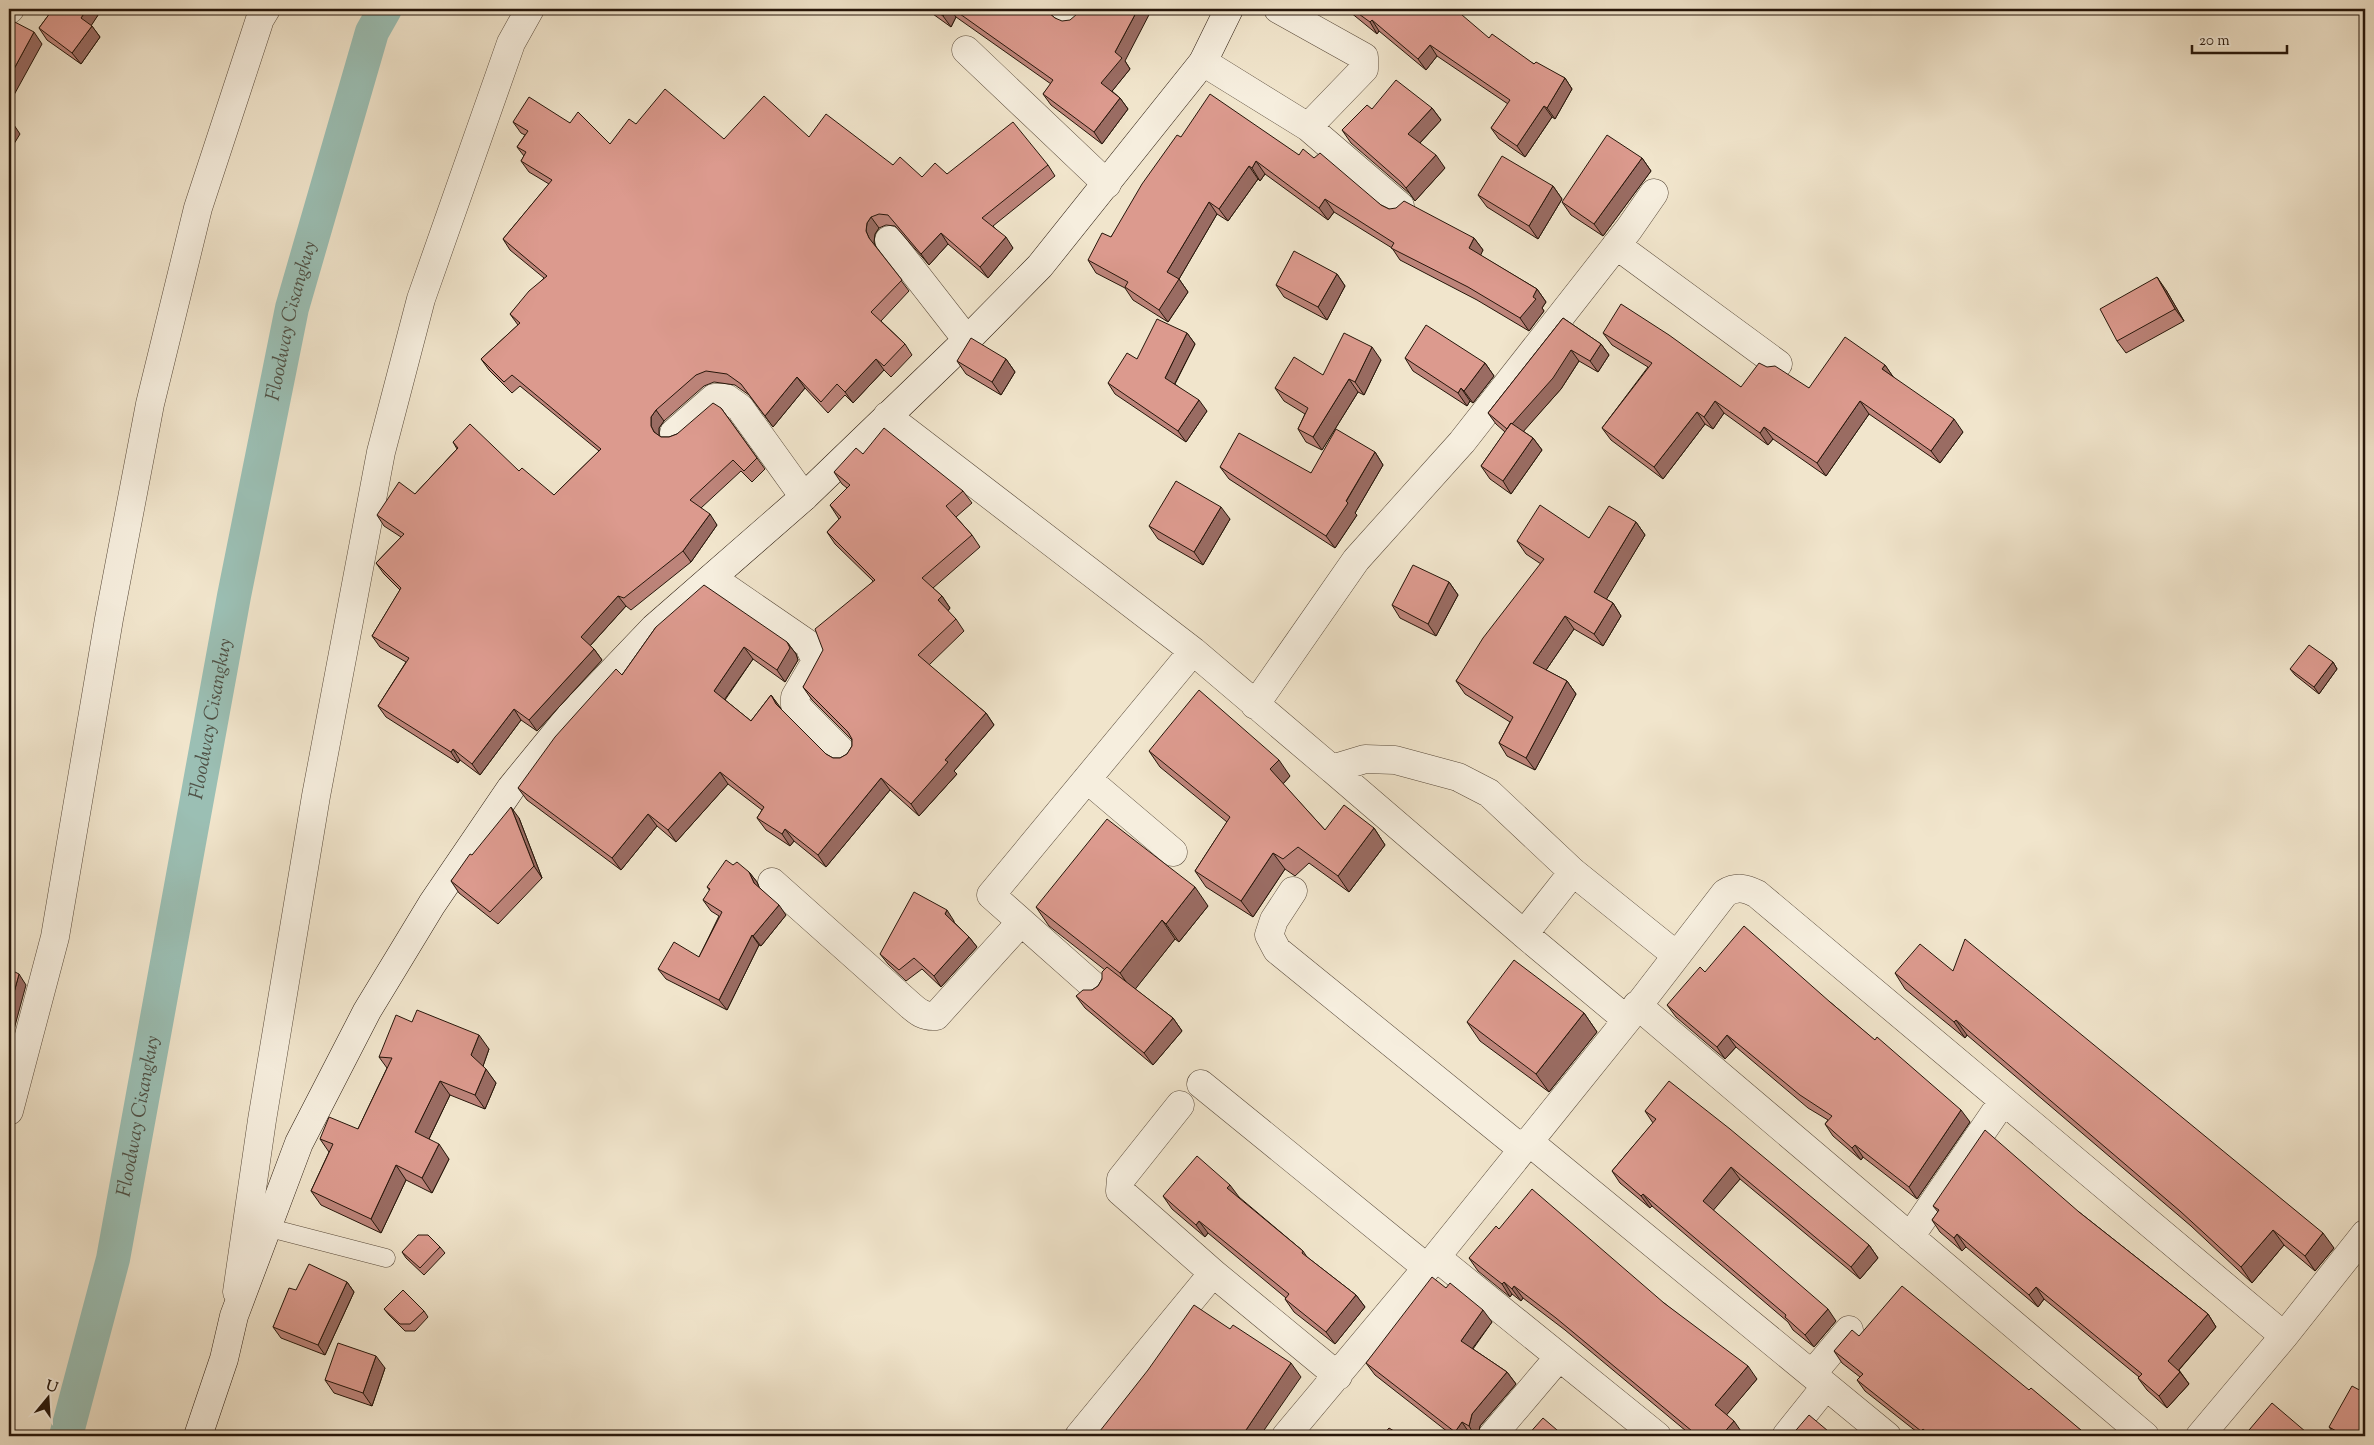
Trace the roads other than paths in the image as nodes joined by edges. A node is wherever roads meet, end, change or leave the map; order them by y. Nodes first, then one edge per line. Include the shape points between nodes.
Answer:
1 (266, 9) edge
2 (530, 9) edge
3 (1229, 9) edge
4 (1278, 9) edge
5 (966, 50) dead end
6 (1203, 62) junction
7 (1308, 127) junction
8 (1107, 184) junction
9 (1654, 193) dead end
10 (1400, 206) edge
11 (890, 240) dead end
12 (1616, 245) junction
13 (967, 340) junction
14 (1778, 364) dead end
15 (887, 416) junction
16 (674, 433) edge
17 (804, 498) junction
18 (712, 578) junction
19 (1193, 651) junction
20 (1255, 705) junction
21 (845, 755) edge
22 (1332, 769) junction
23 (1088, 779) junction
24 (1172, 852) dead end
25 (1573, 872) junction
26 (772, 882) dead end
27 (1293, 891) dead end
28 (1021, 922) junction
29 (1524, 934) junction
30 (1676, 955) junction
31 (1096, 988) edge
32 (1632, 1012) junction
33 (1201, 1084) dead end
34 (2003, 1100) junction
35 (1180, 1105) dead end
36 (9, 1111) edge
37 (1525, 1145) junction
38 (266, 1227) junction
39 (2365, 1234) edge
40 (1910, 1236) junction
41 (386, 1258) dead end
42 (1432, 1262) junction
43 (1214, 1273) junction
44 (234, 1316) junction
45 (1849, 1330) edge
46 (2284, 1336) junction
47 (1559, 1357) junction
48 (1338, 1376) junction
49 (1819, 1380) junction
50 (198, 1436) edge
51 (1079, 1436) edge
52 (1286, 1436) edge
53 (1492, 1436) edge
54 (1657, 1436) edge
55 (1786, 1436) edge
56 (1887, 1436) edge
57 (2145, 1436) edge
58 (2200, 1436) edge

1 - 36 street via 198,208 150,404 109,619 55,936
2 - 44 street via 511,43 421,299 381,452 313,816 262,1120
3 - 6 street
4 - 7 street via 1364,57 1364,68
5 - 8 street
6 - 7 street
6 - 8 street
7 - 10 street
8 - 13 street via 1040,266
9 - 12 street
11 - 13 street
12 - 14 street
12 - 20 street via 1462,442 1356,560
13 - 15 street
15 - 17 street
15 - 19 street
16 - 17 street via 714,398 726,398 740,408
17 - 18 street
18 - 21 street via 808,644 816,661 795,697 795,705
18 - 38 street via 654,628 575,710 506,796 432,904 367,1011 299,1143
19 - 20 street
19 - 23 street
20 - 22 street
22 - 25 street via 1365,759 1395,760 1458,777 1489,793
22 - 29 street
23 - 24 street
23 - 28 street via 991,896
25 - 29 street
25 - 30 street
26 - 28 street via 910,1006 927,1016 936,1016
27 - 37 street via 1274,920 1269,936 1277,950
28 - 31 street
29 - 32 street
30 - 32 street
30 - 34 street via 1725,893 1734,888 1746,889 1757,894
32 - 37 street
32 - 40 street
33 - 42 street
34 - 40 street
34 - 46 street
35 - 43 street via 1121,1179 1120,1191
37 - 42 street
37 - 49 street
38 - 41 lane
38 - 44 street
39 - 46 street
40 - 57 street
42 - 47 street
42 - 48 street
43 - 48 street
43 - 51 street
44 - 50 street via 224,1359
45 - 49 street
46 - 58 street
47 - 53 street
47 - 54 street
48 - 52 street
49 - 55 street
49 - 56 street

